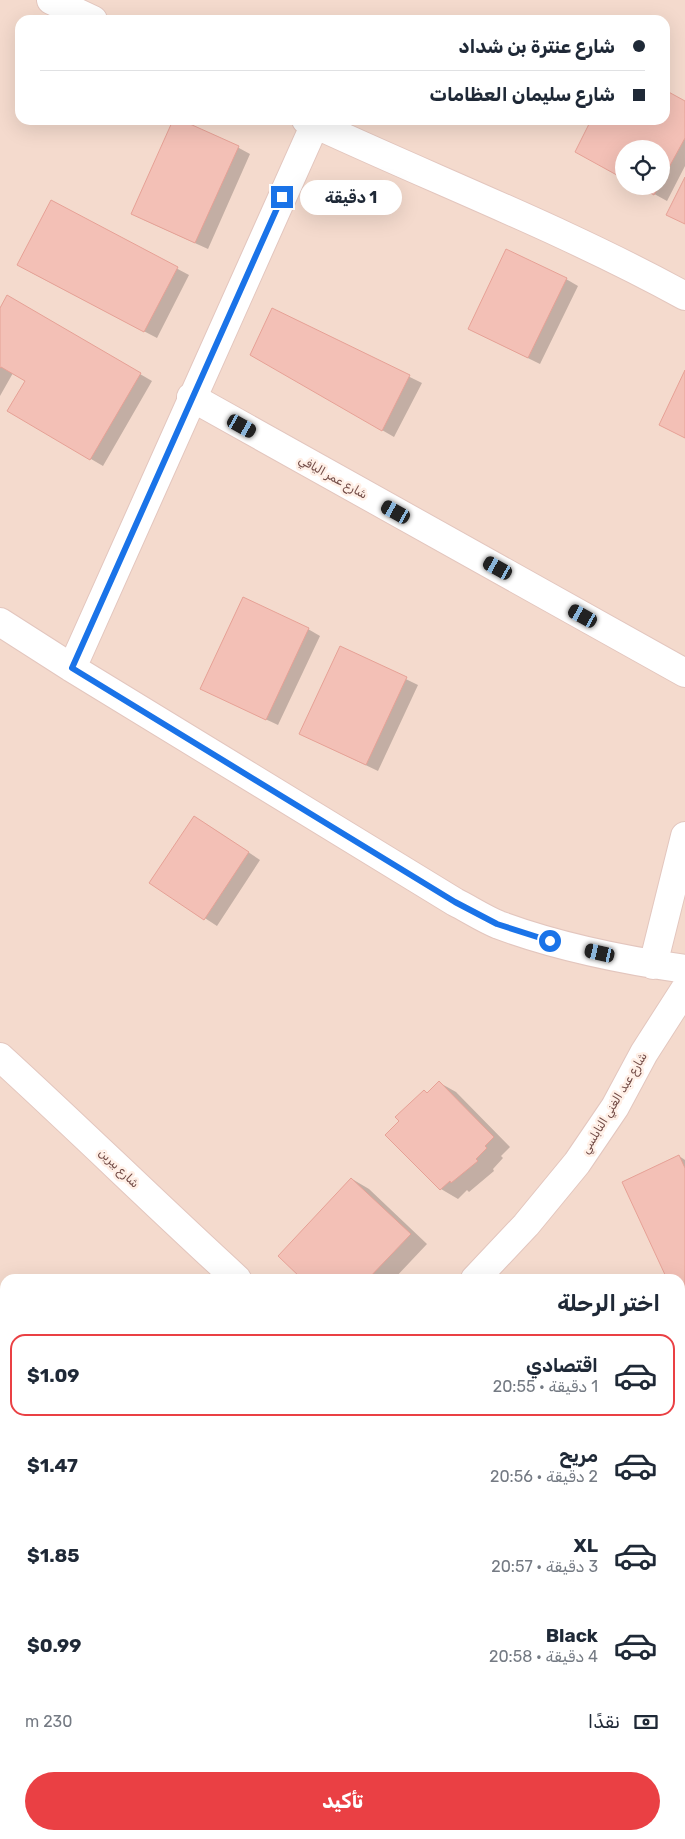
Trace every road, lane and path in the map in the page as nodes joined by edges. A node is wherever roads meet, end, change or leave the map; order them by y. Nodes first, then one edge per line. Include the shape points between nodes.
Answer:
1 (51, 0) edge
2 (82, 15) edge
3 (309, 125) edge
4 (317, 125) edge
5 (685, 296) edge
6 (191, 398) junction
7 (0, 622) edge
8 (72, 668) junction
9 (685, 673) edge
10 (685, 836) edge
11 (653, 964) junction
12 (685, 969) edge
13 (685, 989) edge
14 (0, 1057) edge
15 (232, 1274) edge
16 (482, 1274) edge

1 - 2 street
3 - 6 street
4 - 5 street via 644,273
6 - 8 street
6 - 9 street, شارع عمر اليافي
7 - 8 street
8 - 11 street via 455,902 497,924 550,941
10 - 11 street
11 - 12 street
13 - 16 street, شارع عبد الغني النابلسي via 644,1053 615,1107 577,1163
14 - 15 street, شارع بيرين

